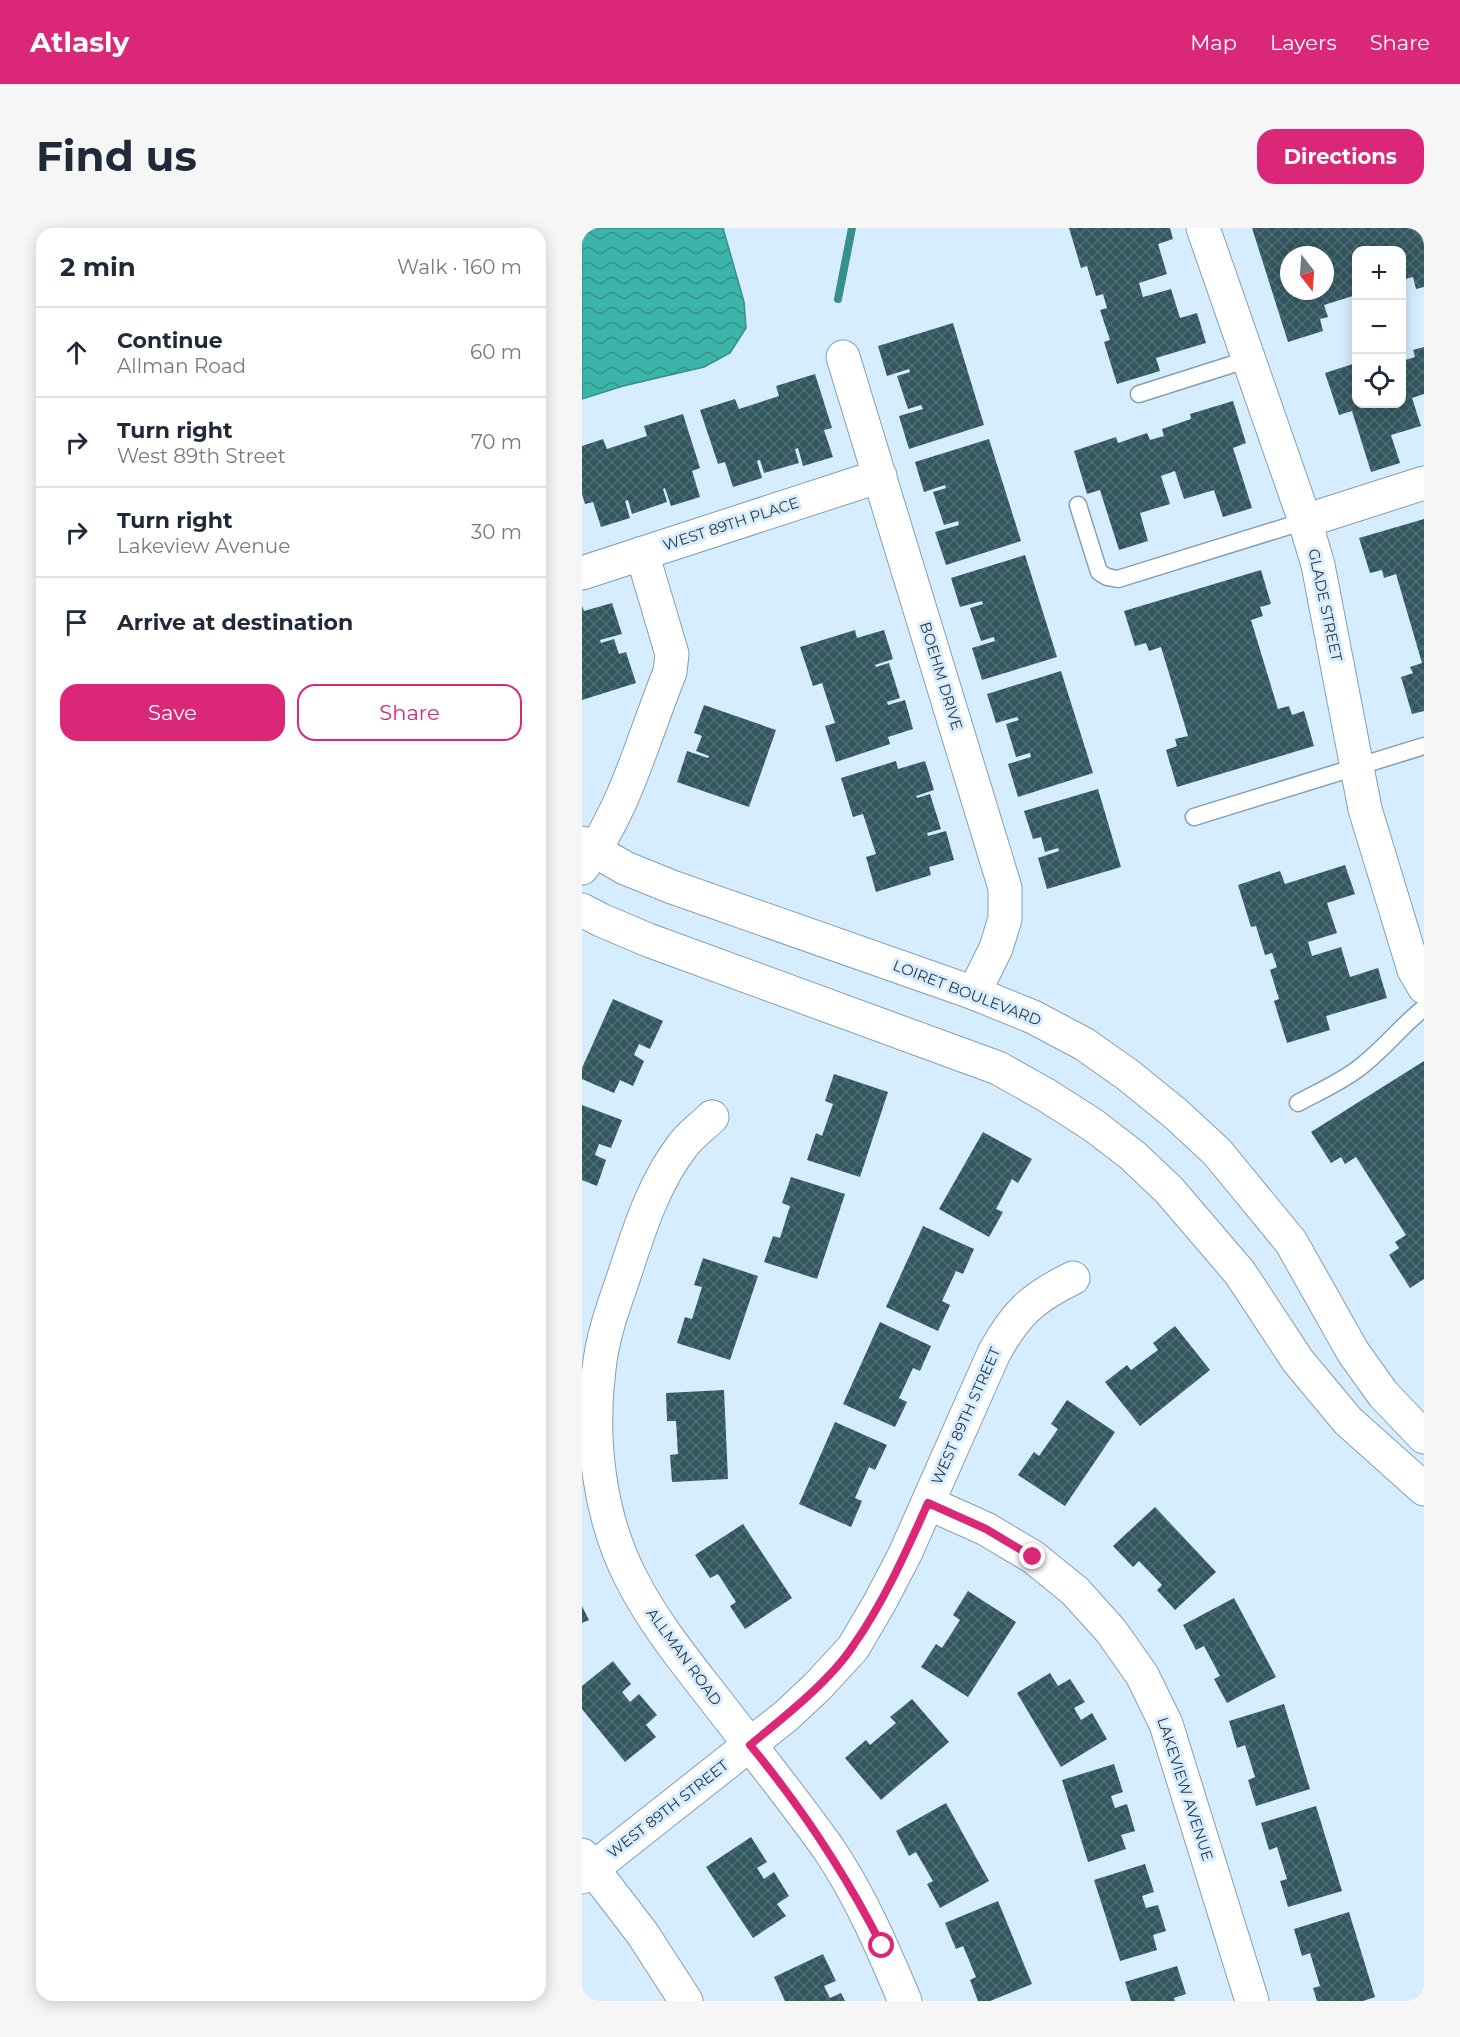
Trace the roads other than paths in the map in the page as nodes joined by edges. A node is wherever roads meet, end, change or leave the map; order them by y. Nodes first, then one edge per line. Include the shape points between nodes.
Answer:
1 (1203, 228) edge
2 (843, 357) dead end
3 (1249, 359) junction
4 (1139, 394) dead end
5 (880, 476) junction
6 (1424, 483) edge
7 (1078, 505) dead end
8 (1305, 521) junction
9 (642, 554) junction
10 (582, 573) edge
11 (1424, 746) edge
12 (1357, 767) junction
13 (1194, 817) dead end
14 (586, 854) edge
15 (582, 910) edge
16 (1416, 944) edge
17 (1424, 987) edge
18 (975, 993) junction
19 (1424, 1008) edge
20 (1298, 1103) dead end
21 (712, 1116) dead end
22 (1074, 1278) dead end
23 (1424, 1437) edge
24 (1424, 1489) edge
25 (928, 1503) junction
26 (750, 1745) junction
27 (585, 1867) edge
28 (686, 2001) edge
29 (905, 2001) edge
30 (1252, 2001) edge

1 - 3 street, GLADE STREET
2 - 5 street, BOEHM DRIVE
3 - 4 lane
3 - 8 street, GLADE STREET
5 - 9 street, WEST 89TH PLACE
5 - 18 street, BOEHM DRIVE via 1005,888 1005,919
6 - 8 street
7 - 8 lane via 1099,572 1118,579
8 - 12 street, GLADE STREET via 1318,565
9 - 10 street, WEST 89TH PLACE
9 - 14 street via 672,654 670,672 627,788
11 - 12 lane
12 - 13 lane
12 - 16 street, GLADE STREET via 1365,809
14 - 18 street, LOIRET BOULEVARD
15 - 24 street via 648,940 998,1068 1093,1125 1169,1190 1240,1273 1298,1361 1348,1421
16 - 17 street, GLADE STREET via 1414,970
18 - 23 street, LOIRET BOULEVARD via 1084,1044 1128,1075 1217,1152 1291,1242 1353,1352 1383,1394
19 - 20 lane via 1358,1069
21 - 26 street, ALLMAN ROAD via 685,1142 670,1164 646,1213 610,1315 599,1368 595,1423 605,1503 632,1580 659,1627
22 - 25 street, WEST 89TH STREET via 1046,1292 1007,1329
25 - 26 street, WEST 89TH STREET via 905,1554 853,1648 817,1687
25 - 30 street, LAKEVIEW AVENUE via 986,1529 1033,1557 1112,1631 1142,1675 1166,1724
26 - 27 street, WEST 89TH STREET
26 - 29 street, ALLMAN ROAD via 830,1851 877,1936
27 - 28 street via 642,1933

